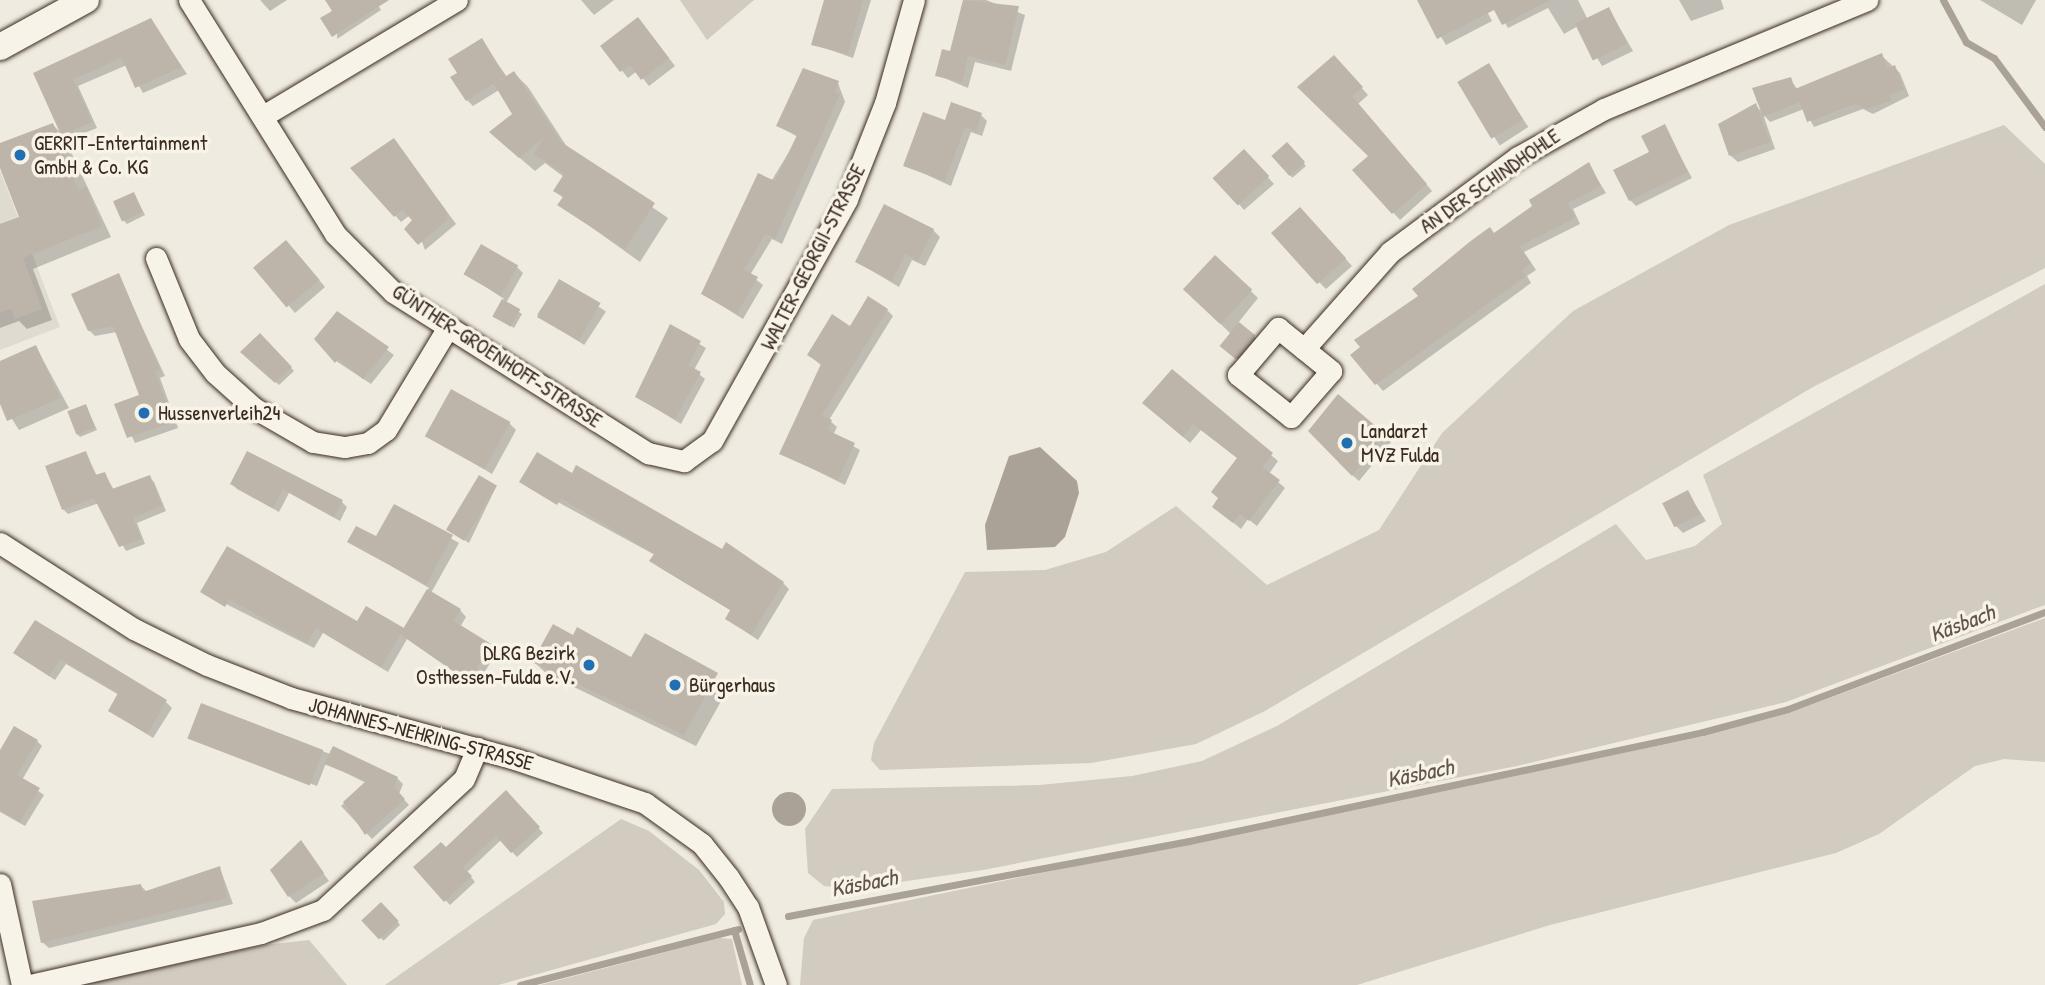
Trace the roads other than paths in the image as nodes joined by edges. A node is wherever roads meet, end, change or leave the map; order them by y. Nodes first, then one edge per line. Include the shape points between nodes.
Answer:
1 (86, 0) edge
2 (189, 0) edge
3 (457, 0) edge
4 (914, 0) edge
5 (1867, 0) edge
6 (0, 47) edge
7 (263, 116) junction
8 (156, 258) dead end
9 (447, 329) junction
10 (1304, 349) dead end
11 (693, 456) joint
12 (0, 543) edge
13 (477, 748) junction
14 (0, 884) edge
15 (22, 985) edge
16 (30, 985) edge
17 (776, 985) edge

1 - 6 street
2 - 7 street, GÜNTHER-GROENHOFF-STRASSE
3 - 7 street
4 - 11 street, WALTER-GEORGII-STRASSE via 885,103 847,199 766,352 712,441
5 - 10 street, AN DER SCHINDHOHLE via 1616,103 1518,157 1390,252
7 - 9 street, GÜNTHER-GROENHOFF-STRASSE via 335,234 393,292
8 - 9 street via 189,339 215,373 254,408 313,442 345,447 368,443 386,430
9 - 11 street, GÜNTHER-GROENHOFF-STRASSE via 648,453 672,460
12 - 13 street, JOHANNES-NEHRING-STRASSE via 134,629 207,665 292,698
13 - 16 street via 464,779 323,910 261,933
13 - 17 street, JOHANNES-NEHRING-STRASSE via 609,787 673,821 702,844 748,907
14 - 15 street

